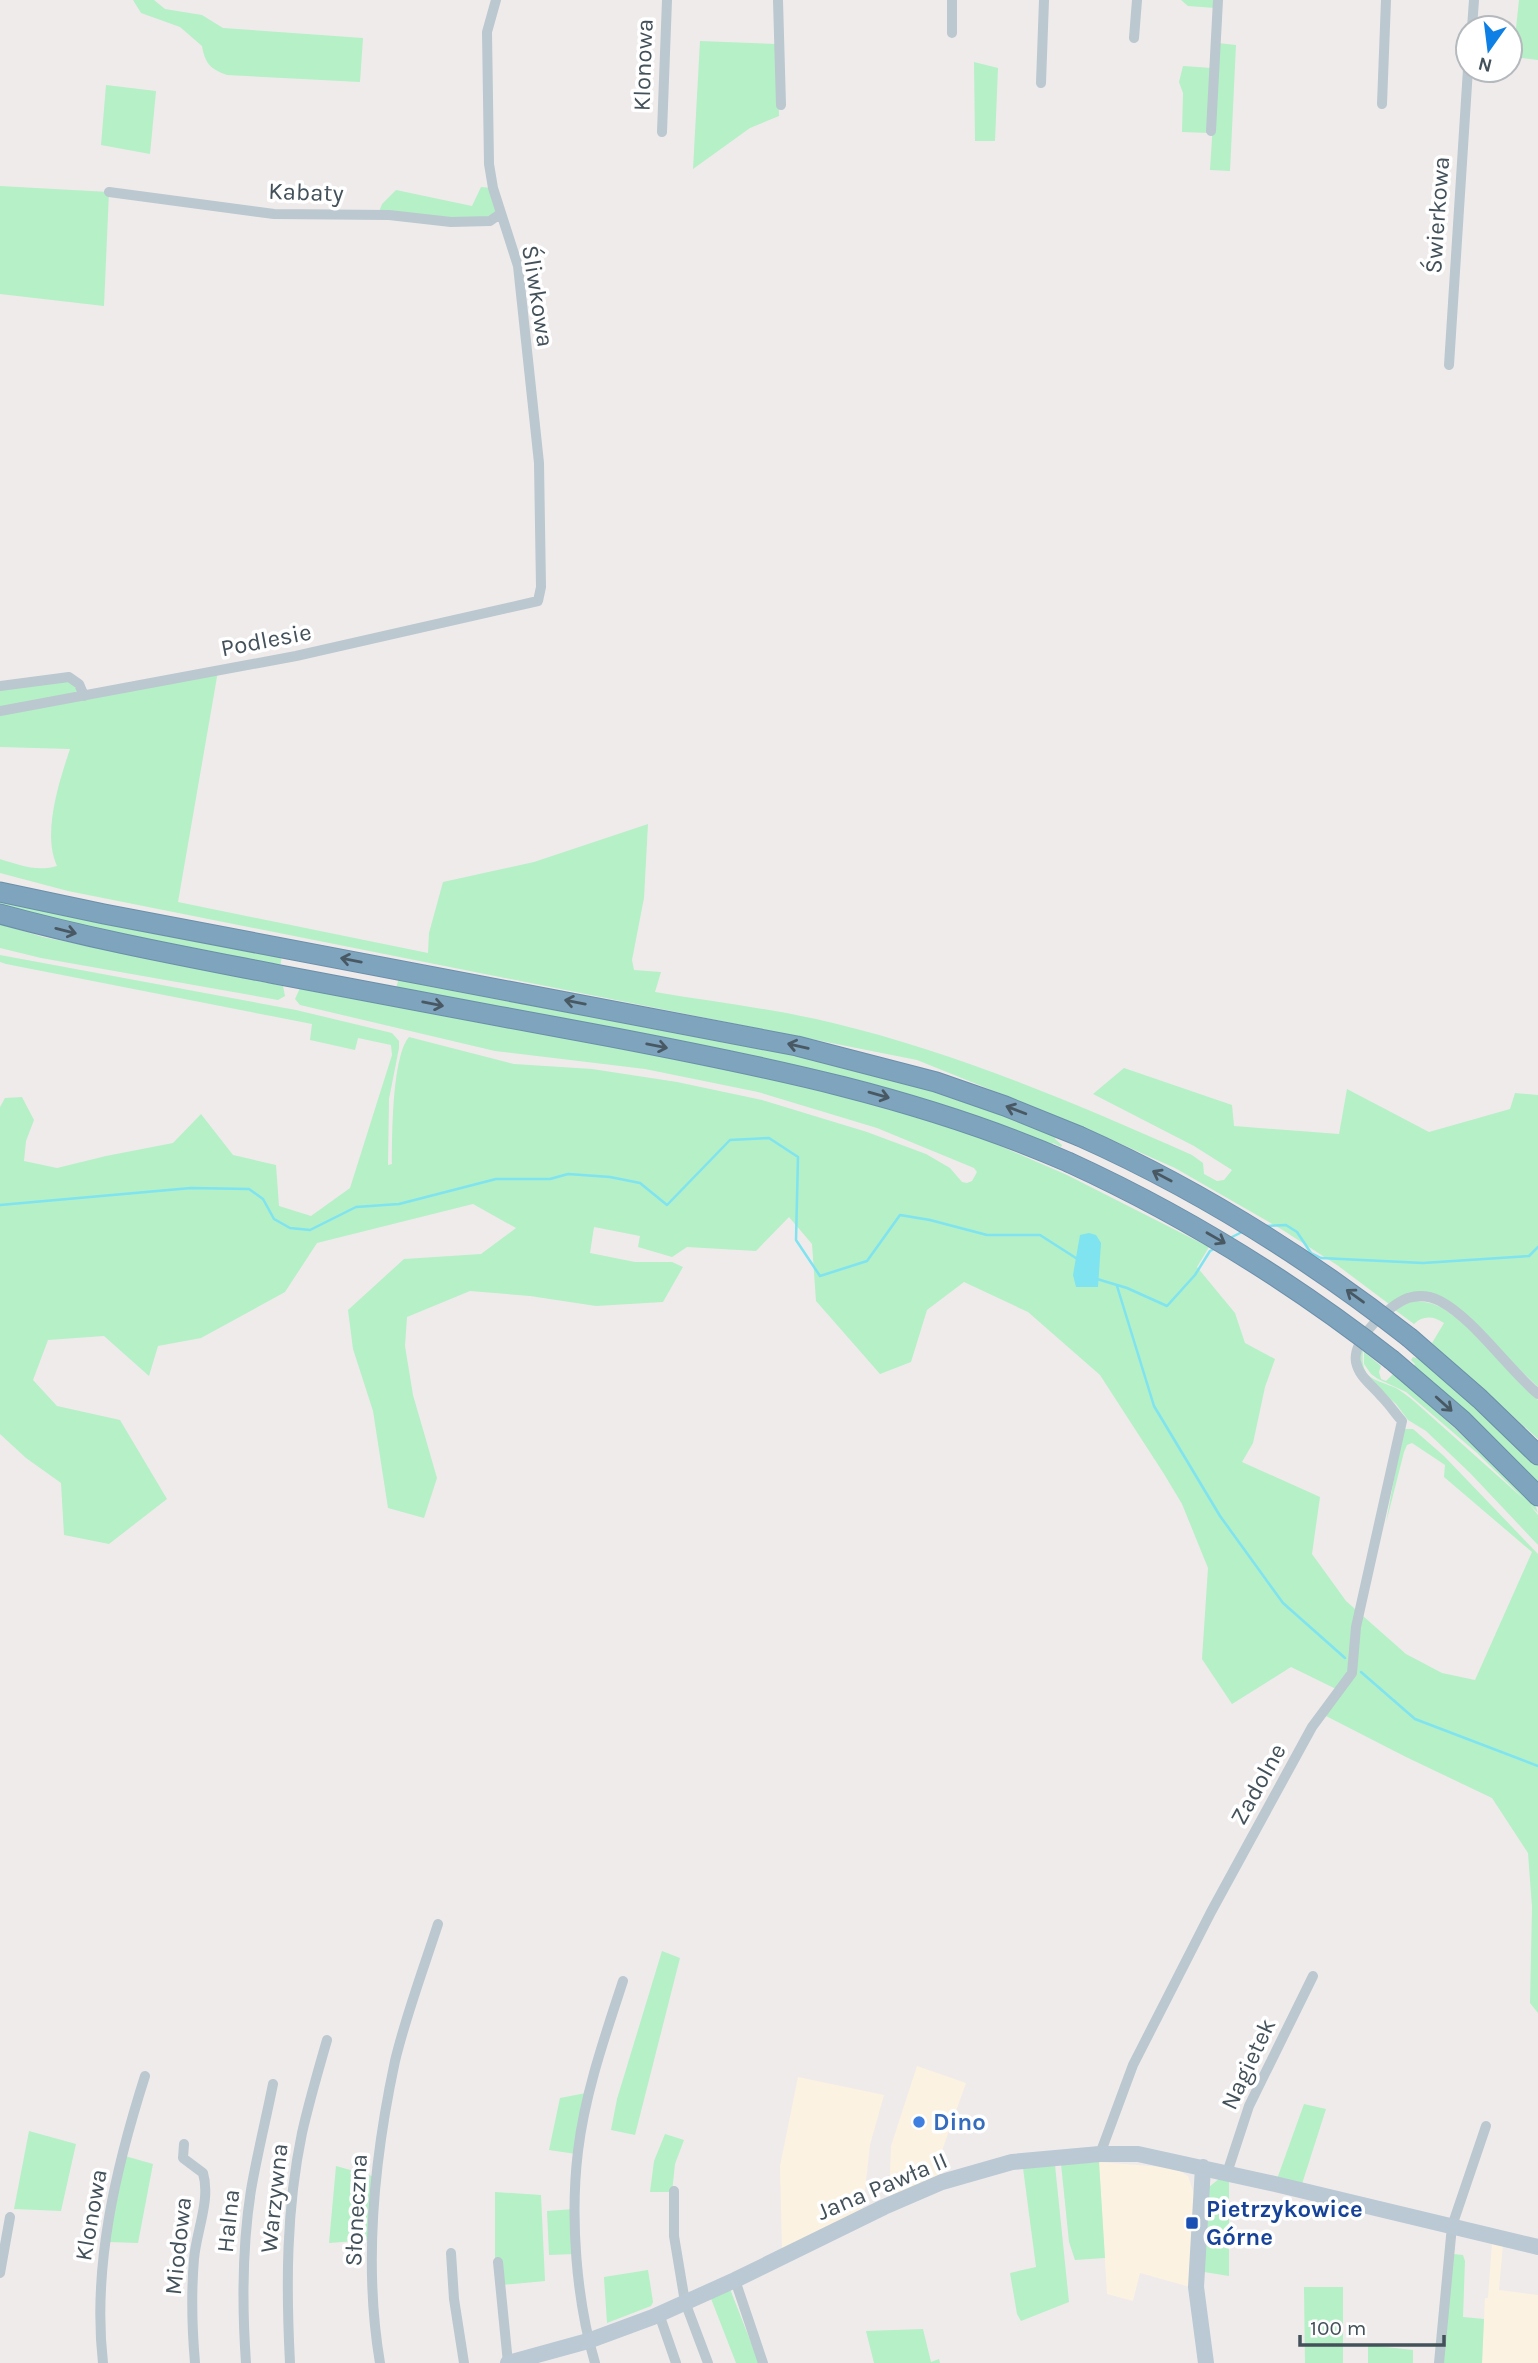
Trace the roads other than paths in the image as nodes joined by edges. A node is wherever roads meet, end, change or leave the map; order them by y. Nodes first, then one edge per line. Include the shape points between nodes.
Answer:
1 (496, 0) edge
2 (667, 0) edge
3 (778, 0) edge
4 (952, 0) edge
5 (1044, 0) edge
6 (1137, 0) edge
7 (1218, 0) edge
8 (1386, 0) edge
9 (952, 33) dead end
10 (1134, 38) dead end
11 (1041, 83) dead end
12 (1467, 84) edge
13 (1382, 104) dead end
14 (781, 105) dead end
15 (1211, 131) dead end
16 (662, 132) dead end
17 (109, 192) dead end
18 (500, 214) junction
19 (1449, 365) dead end
20 (538, 601) joint
21 (0, 686) edge
22 (84, 696) junction
23 (0, 711) edge
24 (0, 892) edge
25 (0, 914) edge
26 (1538, 1394) edge
27 (1538, 1455) edge
28 (1538, 1496) edge
29 (438, 1924) dead end
30 (1313, 1976) dead end
31 (623, 1981) dead end
32 (327, 2040) dead end
33 (145, 2076) dead end
34 (273, 2084) dead end
35 (1486, 2126) dead end
36 (184, 2144) dead end
37 (1100, 2154) junction
38 (1203, 2167) junction
39 (1227, 2173) junction
40 (674, 2191) dead end
41 (10, 2217) dead end
42 (1452, 2227) junction
43 (1538, 2247) edge
44 (452, 2253) dead end
45 (498, 2262) dead end
46 (0, 2273) edge
47 (735, 2280) junction
48 (685, 2302) junction
49 (659, 2314) junction
50 (589, 2341) junction
51 (552, 2357) edge
52 (103, 2363) edge
53 (195, 2363) edge
54 (246, 2363) edge
55 (290, 2363) edge
56 (380, 2363) edge
57 (464, 2363) edge
58 (508, 2363) edge
59 (595, 2363) edge
60 (677, 2363) edge
61 (708, 2363) edge
62 (763, 2363) edge
63 (1206, 2363) edge
64 (1438, 2363) edge

1 - 18 street, Śliwkowa via 487,32 486,64 489,164
2 - 16 street, Klonowa
3 - 14 street
4 - 9 street
5 - 11 street
6 - 10 street
7 - 15 street
8 - 13 street
12 - 19 street, Świerkowa
17 - 18 street, Kabaty via 274,214 389,215 451,222 490,221
18 - 20 street, Śliwkowa via 517,267 539,463
20 - 22 street, Podlesie via 296,656
21 - 22 street via 69,677 79,684
22 - 23 street, Podlesie
27 -> 24 highway, bridge via 1410,1338 1334,1281 1155,1173 1005,1106 840,1055 719,1029
25 -> 28 highway, bridge via 191,958 828,1081 964,1121 1146,1200 1307,1297 1462,1420
26 - 37 street, Zadolne via 1449,1307 1433,1298 1408,1298 1391,1307 1359,1343 1356,1364 1364,1380 1402,1421 1356,1626 1352,1673 1312,1727 1210,1912 1133,2065
29 - 56 street, Słoneczna via 395,2061 376,2175 372,2227
30 - 39 street, Nagietek via 1250,2106
31 - 50 street via 592,2079 578,2149 578,2266
32 - 55 street, Warzywna via 302,2133 290,2209
33 - 52 street, Klonowa via 113,2197 100,2285
34 - 54 street, Halna via 246,2236
35 - 42 street
36 - 53 street, Miodowa via 183,2158 202,2173 205,2187 194,2256
37 - 38 street, Jana Pawła II via 1138,2154
37 - 47 street, Jana Pawła II via 1012,2162 942,2182
38 - 39 street, Jana Pawła II
38 - 63 street via 1196,2287
39 - 42 street, Jana Pawła II
40 - 48 street via 674,2236
41 - 46 street
42 - 43 street, Jana Pawła II
42 - 64 street
44 - 57 street
45 - 58 street
47 - 48 street, Jana Pawła II
47 - 62 street
48 - 49 street, Jana Pawła II
48 - 61 street
49 - 50 street, Jana Pawła II
49 - 60 street
50 - 51 street, Jana Pawła II
50 - 59 street
51 - 58 street, Jana Pawła II

